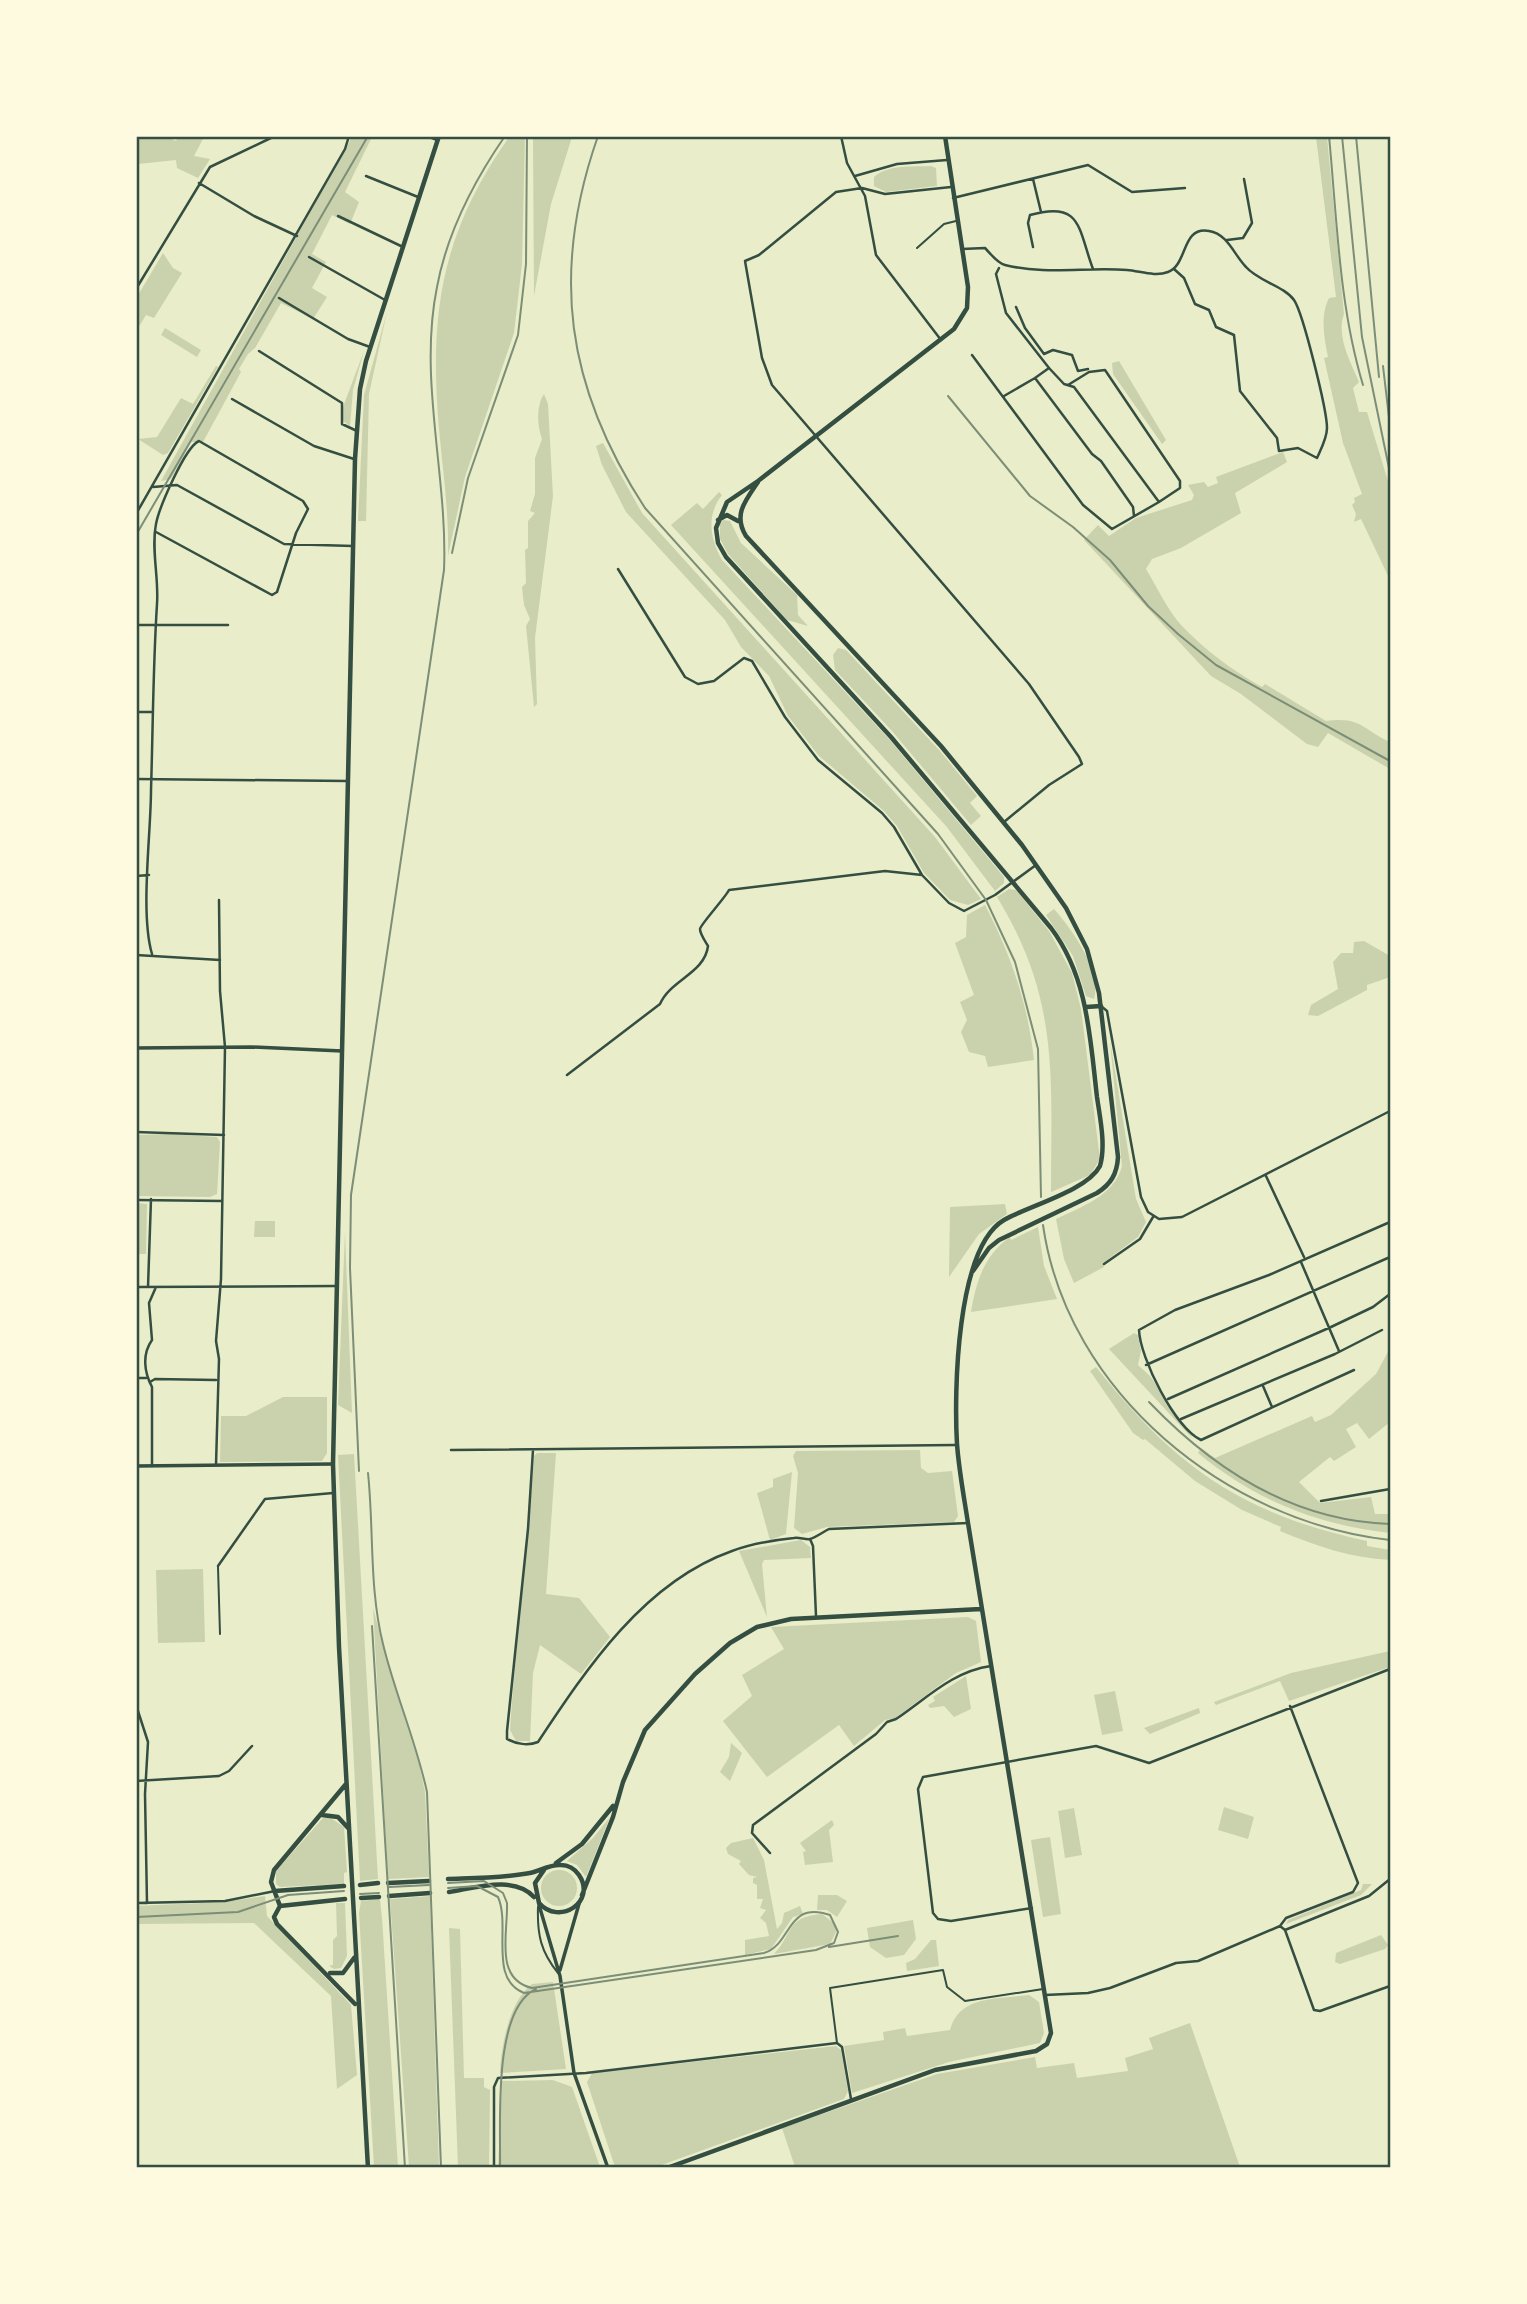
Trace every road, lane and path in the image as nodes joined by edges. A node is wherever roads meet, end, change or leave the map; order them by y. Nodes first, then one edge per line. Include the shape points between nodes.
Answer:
1 (275, 136) edge
2 (349, 136) edge
3 (427, 136) edge
4 (841, 136) edge
5 (945, 136) edge
6 (439, 138) edge
7 (947, 160) junction
8 (366, 176) dead end
9 (854, 176) junction
10 (1033, 179) junction
11 (1244, 179) dead end
12 (199, 183) junction
13 (951, 187) junction
14 (862, 188) junction
15 (1185, 188) dead end
16 (419, 197) junction
17 (953, 198) junction
18 (1041, 212) junction
19 (338, 216) dead end
20 (957, 221) junction
21 (297, 236) junction
22 (1227, 240) junction
23 (403, 247) junction
24 (1033, 247) dead end
25 (917, 248) dead end
26 (962, 249) junction
27 (309, 257) dead end
28 (999, 268) dead end
29 (1093, 269) junction
30 (1174, 269) junction
31 (136, 289) edge
32 (279, 298) dead end
33 (386, 300) junction
34 (1016, 307) dead end
35 (941, 340) junction
36 (370, 347) junction
37 (259, 351) dead end
38 (972, 355) dead end
39 (1048, 369) junction
40 (1088, 369) dead end
41 (1035, 378) junction
42 (1068, 385) junction
43 (1004, 396) junction
44 (232, 399) dead end
45 (357, 431) junction
46 (816, 436) junction
47 (355, 459) junction
48 (758, 481) junction
49 (173, 483) junction
50 (153, 487) junction
51 (1159, 502) junction
52 (136, 514) edge
53 (1134, 516) junction
54 (738, 521) junction
55 (717, 522) junction
56 (156, 532) junction
57 (294, 546) junction
58 (353, 546) junction
59 (618, 569) dead end
60 (136, 625) edge
61 (154, 625) junction
62 (228, 625) dead end
63 (136, 712) edge
64 (151, 712) junction
65 (136, 779) edge
66 (151, 780) junction
67 (348, 781) junction
68 (1004, 822) junction
69 (1037, 864) junction
70 (149, 875) junction
71 (922, 875) junction
72 (136, 876) edge
73 (1014, 882) junction
74 (219, 900) dead end
75 (152, 954) junction
76 (136, 955) edge
77 (220, 960) junction
78 (1101, 1006) junction
79 (1086, 1007) junction
80 (225, 1047) junction
81 (136, 1048) edge
82 (342, 1051) junction
83 (567, 1075) dead end
84 (1391, 1111) edge
85 (136, 1132) edge
86 (224, 1135) junction
87 (1266, 1176) junction
88 (151, 1199) junction
89 (136, 1200) edge
90 (222, 1201) junction
91 (1153, 1217) junction
92 (1391, 1222) edge
93 (1391, 1257) edge
94 (1304, 1258) junction
95 (1301, 1262) junction
96 (1104, 1264) dead end
97 (968, 1282) junction
98 (337, 1286) junction
99 (136, 1287) edge
100 (149, 1287) junction
101 (156, 1287) junction
102 (220, 1287) junction
103 (1311, 1291) junction
104 (1391, 1294) edge
105 (1328, 1328) junction
106 (1382, 1330) dead end
107 (1339, 1351) junction
108 (1146, 1364) junction
109 (1354, 1370) dead end
110 (136, 1378) edge
111 (146, 1378) junction
112 (217, 1380) junction
113 (149, 1382) junction
114 (1263, 1386) junction
115 (1168, 1399) junction
116 (1272, 1407) junction
117 (1181, 1419) junction
118 (957, 1445) junction
119 (451, 1450) dead end
120 (533, 1450) junction
121 (333, 1464) junction
122 (216, 1465) junction
123 (136, 1466) edge
124 (152, 1466) junction
125 (1391, 1489) edge
126 (333, 1493) junction
127 (1321, 1501) dead end
128 (968, 1524) junction
129 (810, 1539) junction
130 (218, 1566) joint
131 (981, 1609) junction
132 (816, 1616) junction
133 (220, 1634) dead end
134 (991, 1666) junction
135 (1391, 1670) edge
136 (136, 1705) edge
137 (1290, 1706) junction
138 (252, 1746) dead end
139 (1006, 1761) junction
140 (145, 1781) junction
141 (136, 1782) edge
142 (347, 1784) junction
143 (616, 1802) junction
144 (321, 1815) junction
145 (349, 1829) junction
146 (769, 1853) dead end
147 (551, 1866) junction
148 (544, 1870) junction
149 (1391, 1879) edge
150 (448, 1880) dead end
151 (429, 1881) dead end
152 (378, 1883) dead end
153 (388, 1883) dead end
154 (360, 1885) dead end
155 (344, 1886) dead end
156 (275, 1891) junction
157 (449, 1892) dead end
158 (430, 1893) dead end
159 (389, 1896) dead end
160 (379, 1897) dead end
161 (360, 1898) dead end
162 (581, 1898) junction
163 (345, 1899) dead end
164 (538, 1901) junction
165 (136, 1903) edge
166 (147, 1903) junction
167 (280, 1906) junction
168 (1032, 1908) junction
169 (1280, 1926) junction
170 (1285, 1930) junction
171 (355, 1957) junction
172 (326, 1971) junction
173 (560, 1976) junction
174 (1391, 1986) edge
175 (1045, 1992) junction
176 (357, 2008) junction
177 (836, 2043) junction
178 (574, 2073) junction
179 (850, 2099) junction
180 (368, 2168) edge
181 (494, 2168) edge
182 (608, 2168) edge
183 (667, 2168) edge

1 - 12 street via 216,163
2 - 21 street
3 - 6 street
4 - 9 street
5 - 7 main road
6 - 16 main road
7 - 9 street via 897,164
7 - 13 main road
8 - 16 street
9 - 14 street
10 - 15 street via 1088,165 1132,192
10 - 17 street
10 - 18 street
11 - 22 street via 1252,222 1243,238
12 - 21 street
12 - 31 street
13 - 14 street via 886,194
13 - 17 main road
14 - 35 street via 876,255
14 - 46 street via 833,195 759,255 745,261 766,372
16 - 23 main road
17 - 20 main road
18 - 24 street via 1028,218
18 - 29 street via 1067,210 1075,218
19 - 23 street
20 - 25 lane via 944,225
20 - 26 main road
21 - 50 street
22 - 30 street via 1212,231 1191,236
22 - 30 street via 1245,267 1293,298 1304,324 1327,428 1317,458 1298,449 1279,450 1277,438 1240,391 1234,335 1216,327 1209,310 1195,304 1184,278
23 - 33 main road
26 - 29 street via 985,248 1004,265 1053,271
26 - 35 main road via 968,302 963,317
27 - 33 street
28 - 39 street via 996,274 1006,313
29 - 30 street via 1156,274
32 - 36 street
33 - 36 main road
34 - 40 street via 1044,354 1053,350 1072,355 1078,371
35 - 46 main road
36 - 45 main road
37 - 45 street via 342,403 342,424
38 - 43 street
39 - 41 street
39 - 42 street
41 - 43 street
41 - 53 street via 1101,461 1133,507
42 - 51 street via 1074,387
42 - 51 street via 1089,372 1105,370 1180,481 1180,488
43 - 53 street via 1083,505 1112,529
44 - 47 street via 314,446
45 - 47 main road
46 - 48 main road
46 - 68 street via 1029,684 1079,757 1082,764
47 - 58 main road
48 - 54 main road
48 - 55 main road via 732,496
49 - 50 street
49 - 56 street
49 - 57 street via 265,535
49 - 57 street via 192,444 199,441 306,504
50 - 52 street
51 - 53 street
54 - 55 main road via 727,515
54 - 68 main road via 758,551 941,746
55 - 73 main road via 718,543 726,557 891,737
56 - 57 street via 272,595
56 - 61 street
57 - 58 street
58 - 67 main road
59 - 71 street via 685,677 698,684 714,681 744,659 752,661 785,717 818,760 882,813
60 - 61 street
61 - 62 street
61 - 64 street
63 - 64 street
64 - 66 street
65 - 66 street
66 - 67 street
66 - 70 street
67 - 82 main road
68 - 69 main road
69 - 73 street
69 - 78 main road via 1081,936 1093,965
70 - 72 street
70 - 75 street
71 - 73 street via 949,903 964,911
71 - 83 street via 885,871 729,890 701,924 699,930 708,946 702,963 664,994 660,1004
73 - 79 main road via 1065,948
74 - 77 street
75 - 76 street
75 - 77 street
77 - 80 street
78 - 79 main road
78 - 91 street via 1107,1011 1141,1197
78 - 97 main road via 1118,1157 1113,1179 1097,1193 999,1240 982,1257
79 - 97 main road via 1099,1109 1100,1166 1083,1183 994,1227 979,1248
80 - 81 street
80 - 82 street
80 - 86 street
82 - 98 main road
84 - 87 street
85 - 86 street
86 - 90 street
87 - 91 street via 1182,1217 1167,1221
87 - 94 street
88 - 89 street
88 - 90 street
88 - 100 street
90 - 102 street
91 - 96 street via 1140,1239
92 - 94 street
93 - 103 street
94 - 95 street
95 - 103 street
95 - 108 street via 1175,1310 1139,1330
97 - 118 main road
98 - 102 street
98 - 121 main road
99 - 100 street
100 - 101 street
101 - 102 street
101 - 111 street via 149,1303 153,1329 146,1349
102 - 112 street
103 - 105 street
103 - 108 street
104 - 105 street
105 - 107 street
105 - 115 street
106 - 107 street
107 - 114 street
108 - 115 street
109 - 116 street
110 - 111 street
111 - 113 street
112 - 113 street
112 - 122 street
113 - 124 street
114 - 116 street
114 - 117 street
115 - 117 street
116 - 117 street via 1208,1438 1198,1439
118 - 120 street
118 - 128 main road
119 - 120 street
120 - 129 street via 507,1731 512,1742 538,1742 609,1643 682,1576 736,1549 791,1538
121 - 122 street
121 - 126 main road
122 - 124 street
123 - 124 street
125 - 127 street
126 - 130 street via 265,1499
126 - 142 main road
128 - 129 street via 829,1530
128 - 131 main road
129 - 132 street
130 - 133 lane
131 - 132 main road
131 - 134 main road
132 - 143 main road via 757,1627 712,1658 645,1730
134 - 139 main road
134 - 146 street via 954,1677 753,1825 752,1833
135 - 137 street
136 - 140 street via 148,1742
137 - 139 street via 1149,1763 1096,1746
137 - 169 street via 1358,1883 1353,1892 1286,1918
138 - 140 street via 219,1776
139 - 168 main road
139 - 168 street via 929,1774 919,1780 933,1913 951,1921
140 - 141 street
140 - 166 street
142 - 144 main road
142 - 145 main road
143 - 147 main road via 582,1844
143 - 162 main road
144 - 145 main road via 338,1817
144 - 156 main road via 274,1870 271,1882
145 - 171 main road
147 - 148 main road
147 - 162 main road via 574,1870 581,1880
148 - 150 main road
148 - 164 main road via 535,1883
149 - 170 street via 1369,1896
151 - 153 main road
152 - 154 main road
155 - 156 main road
156 - 166 street via 225,1901
156 - 167 main road
157 - 164 main road via 509,1885 524,1888
158 - 159 main road
160 - 161 main road
162 - 164 main road via 575,1908 562,1913 549,1912
162 - 173 street via 564,1947
163 - 167 main road
164 - 173 street
164 - 173 lane via 542,1953
165 - 166 street
167 - 172 main road via 274,1917 277,1924
168 - 175 main road
169 - 170 street
169 - 175 street via 1198,1961 1176,1963 1110,1988 1088,1993
170 - 174 street via 1314,2010
171 - 172 main road via 341,1975
171 - 176 main road
172 - 176 main road
173 - 178 street
175 - 177 lane via 965,2001 947,1987 943,1970 830,1989
175 - 179 main road via 1051,2033 1043,2048 935,2070
176 - 180 main road
177 - 178 street
177 - 179 street via 842,2047
178 - 181 street via 498,2078 494,2087
178 - 182 street
179 - 183 main road

